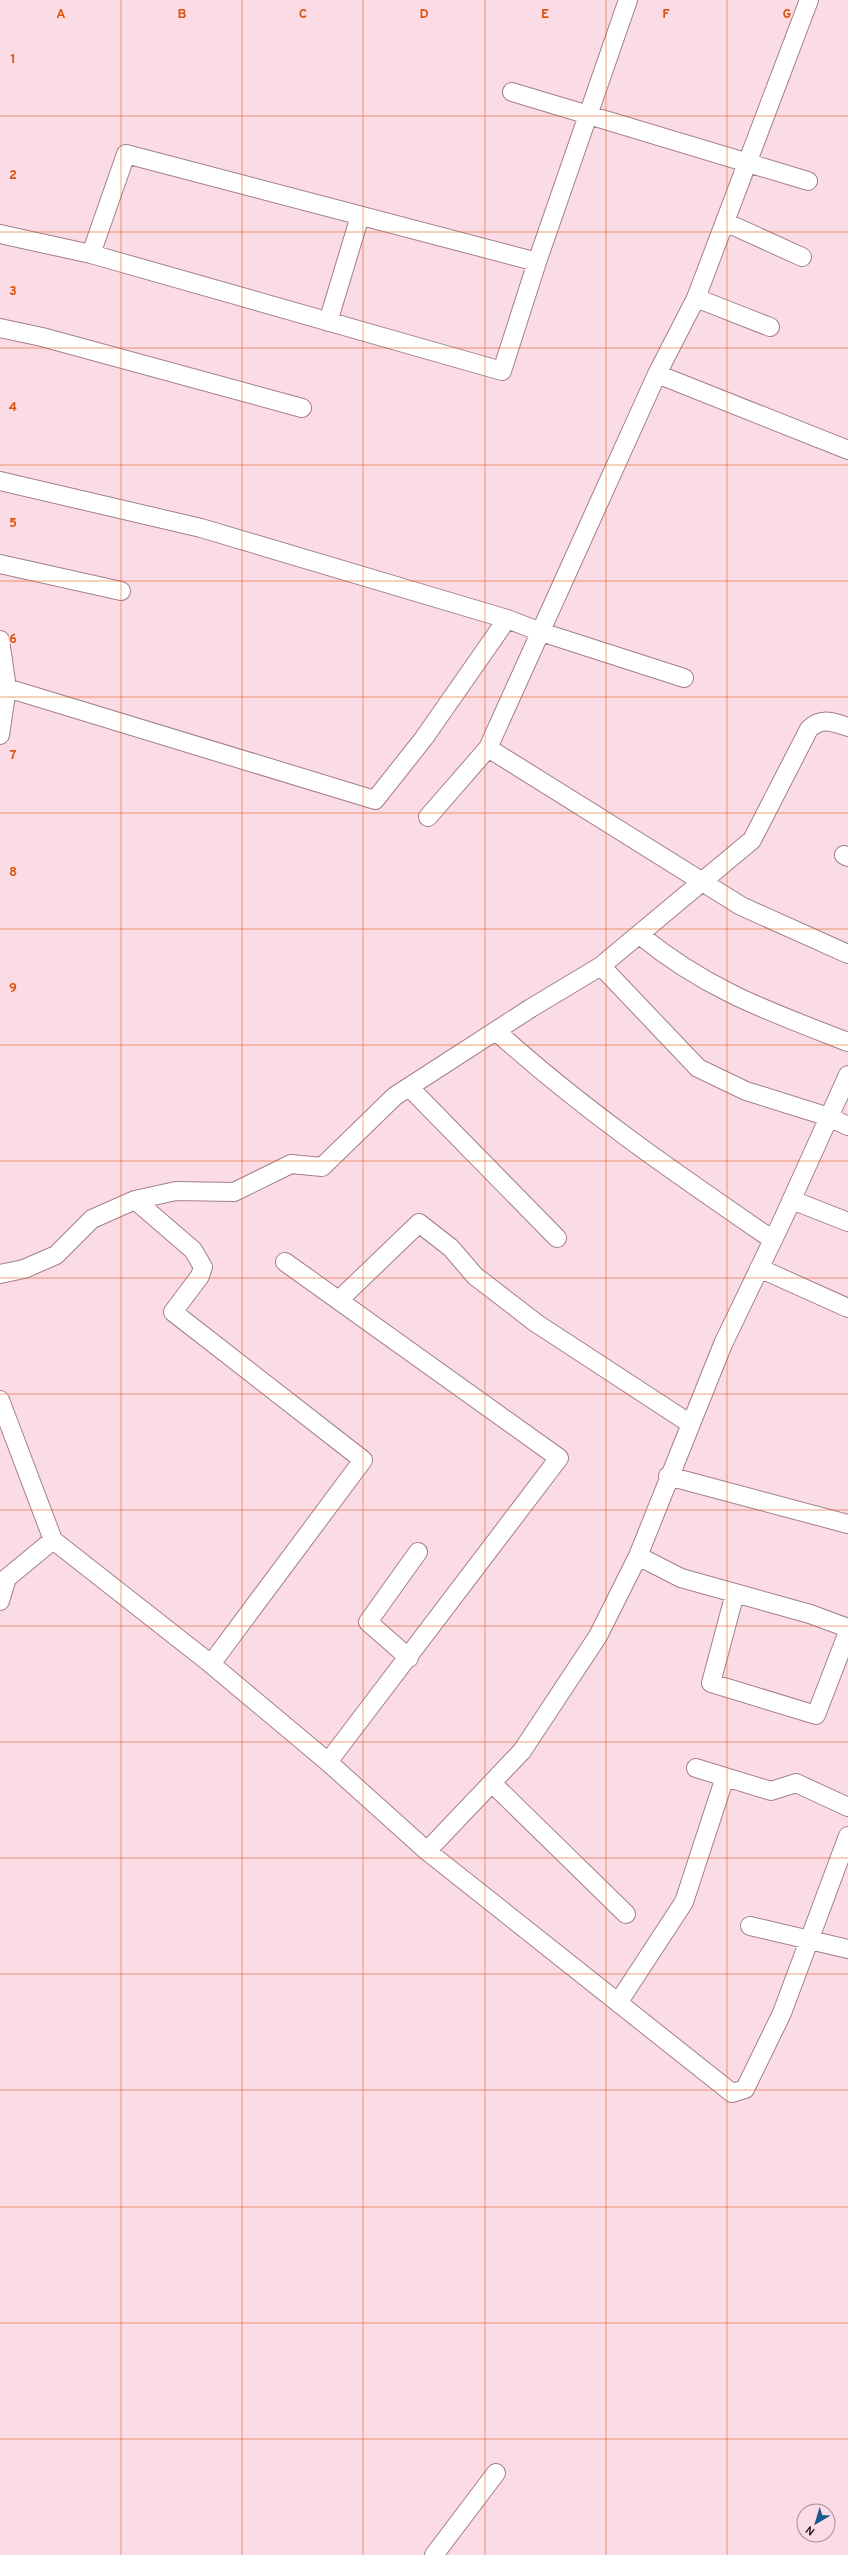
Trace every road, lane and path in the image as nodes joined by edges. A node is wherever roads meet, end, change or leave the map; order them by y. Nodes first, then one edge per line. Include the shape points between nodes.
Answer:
1 (628, 0) edge
2 (809, 0) edge
3 (512, 92) dead end
4 (588, 115) junction
5 (748, 163) junction
6 (808, 181) dead end
7 (360, 216) junction
8 (725, 222) junction
9 (0, 234) edge
10 (91, 254) junction
11 (802, 258) dead end
12 (536, 262) junction
13 (696, 298) junction
14 (328, 322) junction
15 (770, 327) dead end
16 (0, 328) edge
17 (657, 374) junction
18 (302, 408) dead end
19 (848, 450) edge
20 (0, 481) edge
21 (0, 564) edge
22 (120, 591) dead end
23 (507, 619) junction
24 (541, 632) junction
25 (0, 640) edge
26 (684, 678) dead end
27 (7, 688) junction
28 (848, 727) edge
29 (0, 735) edge
30 (488, 748) junction
31 (428, 816) dead end
32 (701, 881) junction
33 (640, 935) junction
34 (848, 954) edge
35 (601, 966) junction
36 (496, 1031) junction
37 (848, 1042) edge
38 (848, 1075) edge
39 (409, 1087) junction
40 (829, 1117) junction
41 (848, 1126) edge
42 (135, 1200) junction
43 (792, 1200) junction
44 (848, 1222) edge
45 (557, 1238) dead end
46 (773, 1240) junction
47 (285, 1262) dead end
48 (760, 1268) junction
49 (0, 1274) edge
50 (339, 1300) junction
51 (848, 1308) edge
52 (0, 1400) edge
53 (689, 1423) junction
54 (668, 1476) junction
55 (848, 1524) edge
56 (53, 1540) junction
57 (418, 1552) dead end
58 (638, 1556) junction
59 (735, 1593) junction
60 (0, 1601) edge
61 (848, 1628) edge
62 (848, 1632) edge
63 (409, 1658) junction
64 (211, 1664) junction
65 (328, 1762) junction
66 (696, 1768) dead end
67 (725, 1777) junction
68 (492, 1783) junction
69 (848, 1807) edge
70 (848, 1836) edge
71 (426, 1851) junction
72 (841, 1874) edge
73 (626, 1914) dead end
74 (750, 1926) dead end
75 (809, 1939) junction
76 (848, 1949) edge
77 (618, 2003) junction
78 (496, 2473) dead end
79 (434, 2555) edge

1 - 4 street
2 - 5 street
3 - 4 street
4 - 5 street
4 - 12 street
5 - 6 street
5 - 8 street
7 - 10 street via 126,154
7 - 12 street
7 - 14 street
8 - 11 street
8 - 13 street
9 - 10 street
10 - 14 street
12 - 14 street via 502,371
13 - 15 street
13 - 17 street
16 - 18 street via 42,337
17 - 19 street
17 - 24 street via 559,586
20 - 23 street via 202,528
21 - 22 street
23 - 24 street
23 - 27 street via 424,738 375,800
24 - 26 street
24 - 30 street
25 - 27 street
27 - 29 street
28 - 32 street via 826,720 816,722 808,729 752,840
30 - 31 street
30 - 32 street
32 - 33 street
32 - 34 street via 741,906
33 - 35 street
33 - 37 street via 666,957 708,984 768,1012
35 - 36 street
35 - 40 street via 698,1068 746,1091
36 - 39 street
36 - 46 street via 548,1079 647,1154
38 - 40 street
39 - 42 street via 395,1096 322,1167 291,1164 234,1192 176,1191
39 - 45 street
40 - 41 street
40 - 43 street
42 - 49 street via 92,1219 56,1255 24,1269
42 - 64 street via 194,1250 203,1267 200,1276 173,1312 363,1460
43 - 44 street
43 - 46 street
46 - 48 street
47 - 50 street
48 - 51 street
48 - 53 street via 722,1344
50 - 53 street via 419,1223 451,1248 475,1276 536,1323
50 - 63 street via 559,1458
52 - 56 street
53 - 54 street
54 - 55 street
54 - 58 street
56 - 60 street via 7,1578
56 - 64 street
57 - 63 street via 368,1622
58 - 59 street via 681,1578
58 - 68 street via 598,1636 522,1751
59 - 61 street via 810,1614
59 - 62 street via 711,1683 816,1715
63 - 65 street
64 - 65 street
65 - 71 street
66 - 67 street
67 - 69 street via 771,1791 796,1783
67 - 77 street via 684,1902
68 - 71 street
68 - 73 street
70 - 72 street
71 - 77 street
72 - 75 street
74 - 75 street
75 - 76 street
75 - 77 street via 782,2013 745,2089 732,2093
78 - 79 street

